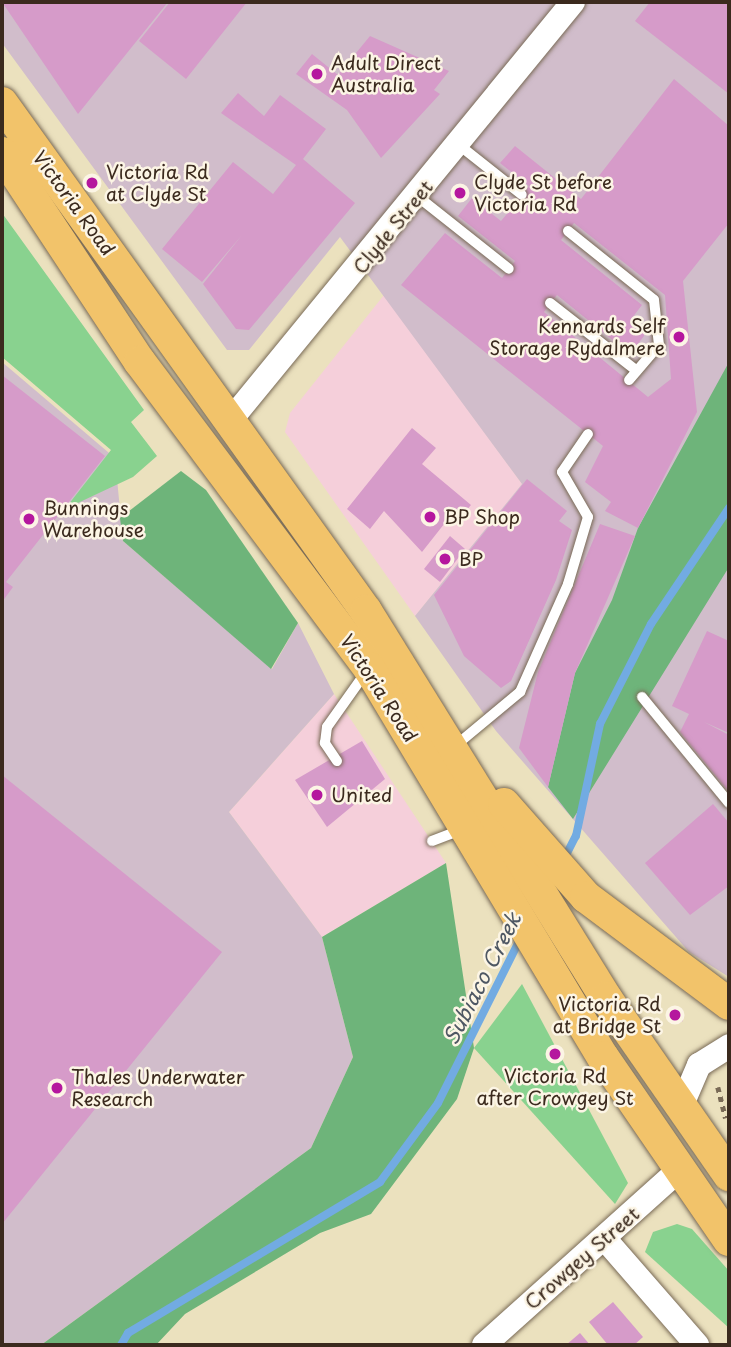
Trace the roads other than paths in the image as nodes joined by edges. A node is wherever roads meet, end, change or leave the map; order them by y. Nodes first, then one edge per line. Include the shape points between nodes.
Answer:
1 (573, 2) edge
2 (2, 103) edge
3 (459, 145) junction
4 (2, 153) edge
5 (522, 195) dead end
6 (417, 196) junction
7 (568, 231) dead end
8 (509, 269) dead end
9 (550, 303) dead end
10 (637, 371) junction
11 (629, 380) dead end
12 (229, 422) junction
13 (588, 433) dead end
14 (202, 442) junction
15 (369, 668) junction
16 (642, 696) dead end
17 (455, 747) junction
18 (337, 761) dead end
19 (729, 803) edge
20 (467, 827) junction
21 (432, 841) dead end
22 (524, 845) junction
23 (729, 1004) edge
24 (729, 1046) edge
25 (681, 1107) junction
26 (679, 1170) junction
27 (729, 1175) edge
28 (604, 1238) junction
29 (729, 1240) edge
30 (484, 1345) edge
31 (697, 1345) edge

1 - 3 street, Clyde Street
2 - 12 highway, Victoria Road
3 - 5 lane
3 - 6 street, Clyde Street
4 - 14 highway, Victoria Road via 140,362
6 - 8 lane
6 - 12 street, Clyde Street
7 - 10 lane via 654,300 659,345
9 - 10 lane
10 - 11 lane
12 - 14 highway, Clyde Street
12 - 17 highway, Victoria Road
13 - 17 lane via 562,472 588,517 585,536 520,692
14 - 15 highway, Victoria Road
15 - 18 lane via 327,727 325,743
15 - 20 highway, Victoria Road
16 - 19 lane
17 - 22 highway, Victoria Road
20 - 21 lane
20 - 26 highway, Victoria Road via 558,984
22 - 23 highway
22 - 25 highway via 575,950
24 - 25 street via 699,1065
25 - 27 highway
26 - 28 street, Crowgey Street
26 - 29 highway, Victoria Road
28 - 30 street, Crowgey Street
28 - 31 street

